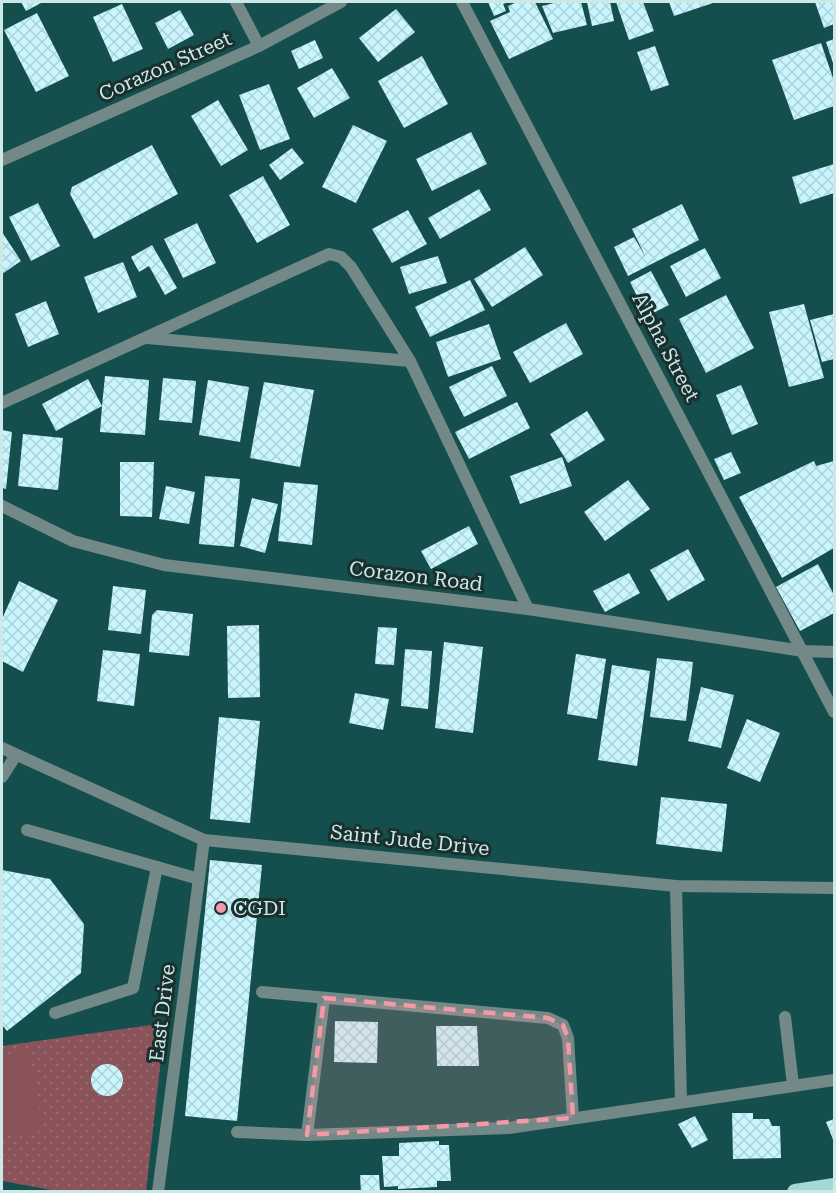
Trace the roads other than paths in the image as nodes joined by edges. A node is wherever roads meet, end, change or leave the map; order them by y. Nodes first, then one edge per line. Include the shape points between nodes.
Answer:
1 (236, 2) edge
2 (341, 2) edge
3 (462, 2) edge
4 (259, 46) junction
5 (2, 160) edge
6 (146, 338) junction
7 (410, 361) junction
8 (2, 403) edge
9 (2, 506) edge
10 (528, 609) junction
11 (803, 651) junction
12 (834, 652) edge
13 (834, 712) edge
14 (2, 748) edge
15 (16, 755) junction
16 (2, 777) edge
17 (27, 830) dead end
18 (204, 840) junction
19 (157, 867) junction
20 (199, 879) junction
21 (676, 885) junction
22 (834, 888) edge
23 (261, 992) dead end
24 (324, 998) junction
25 (55, 1013) dead end
26 (785, 1017) dead end
27 (834, 1080) edge
28 (793, 1085) junction
29 (681, 1102) junction
30 (573, 1118) junction
31 (237, 1132) dead end
32 (307, 1135) junction
33 (834, 1186) edge
34 (158, 1191) edge
35 (795, 1191) edge

1 - 4 street
2 - 4 street, Corazon Street
3 - 11 street, Alpha Street
4 - 5 street, Corazon Street
6 - 7 street
6 - 7 street via 329,254 341,257 351,267
6 - 8 street
7 - 10 street
9 - 10 street, Corazon Road via 73,541 164,565
10 - 11 street, Corazon Road
11 - 12 street, Corazon Road
11 - 13 street, Alpha Street
14 - 15 street, Saint Jude Drive
15 - 16 street
15 - 18 street, Saint Jude Drive
17 - 19 street
18 - 20 street, East Drive
18 - 21 street, Saint Jude Drive
19 - 20 street
19 - 25 street via 133,988
20 - 34 street, East Drive
21 - 22 street, Saint Jude Drive
21 - 29 street
23 - 24 street
24 - 30 street via 548,1018 563,1025 568,1038
24 - 32 street
26 - 28 street
27 - 28 street
28 - 29 street
29 - 30 street
30 - 32 street via 509,1128
31 - 32 street
33 - 35 highway

